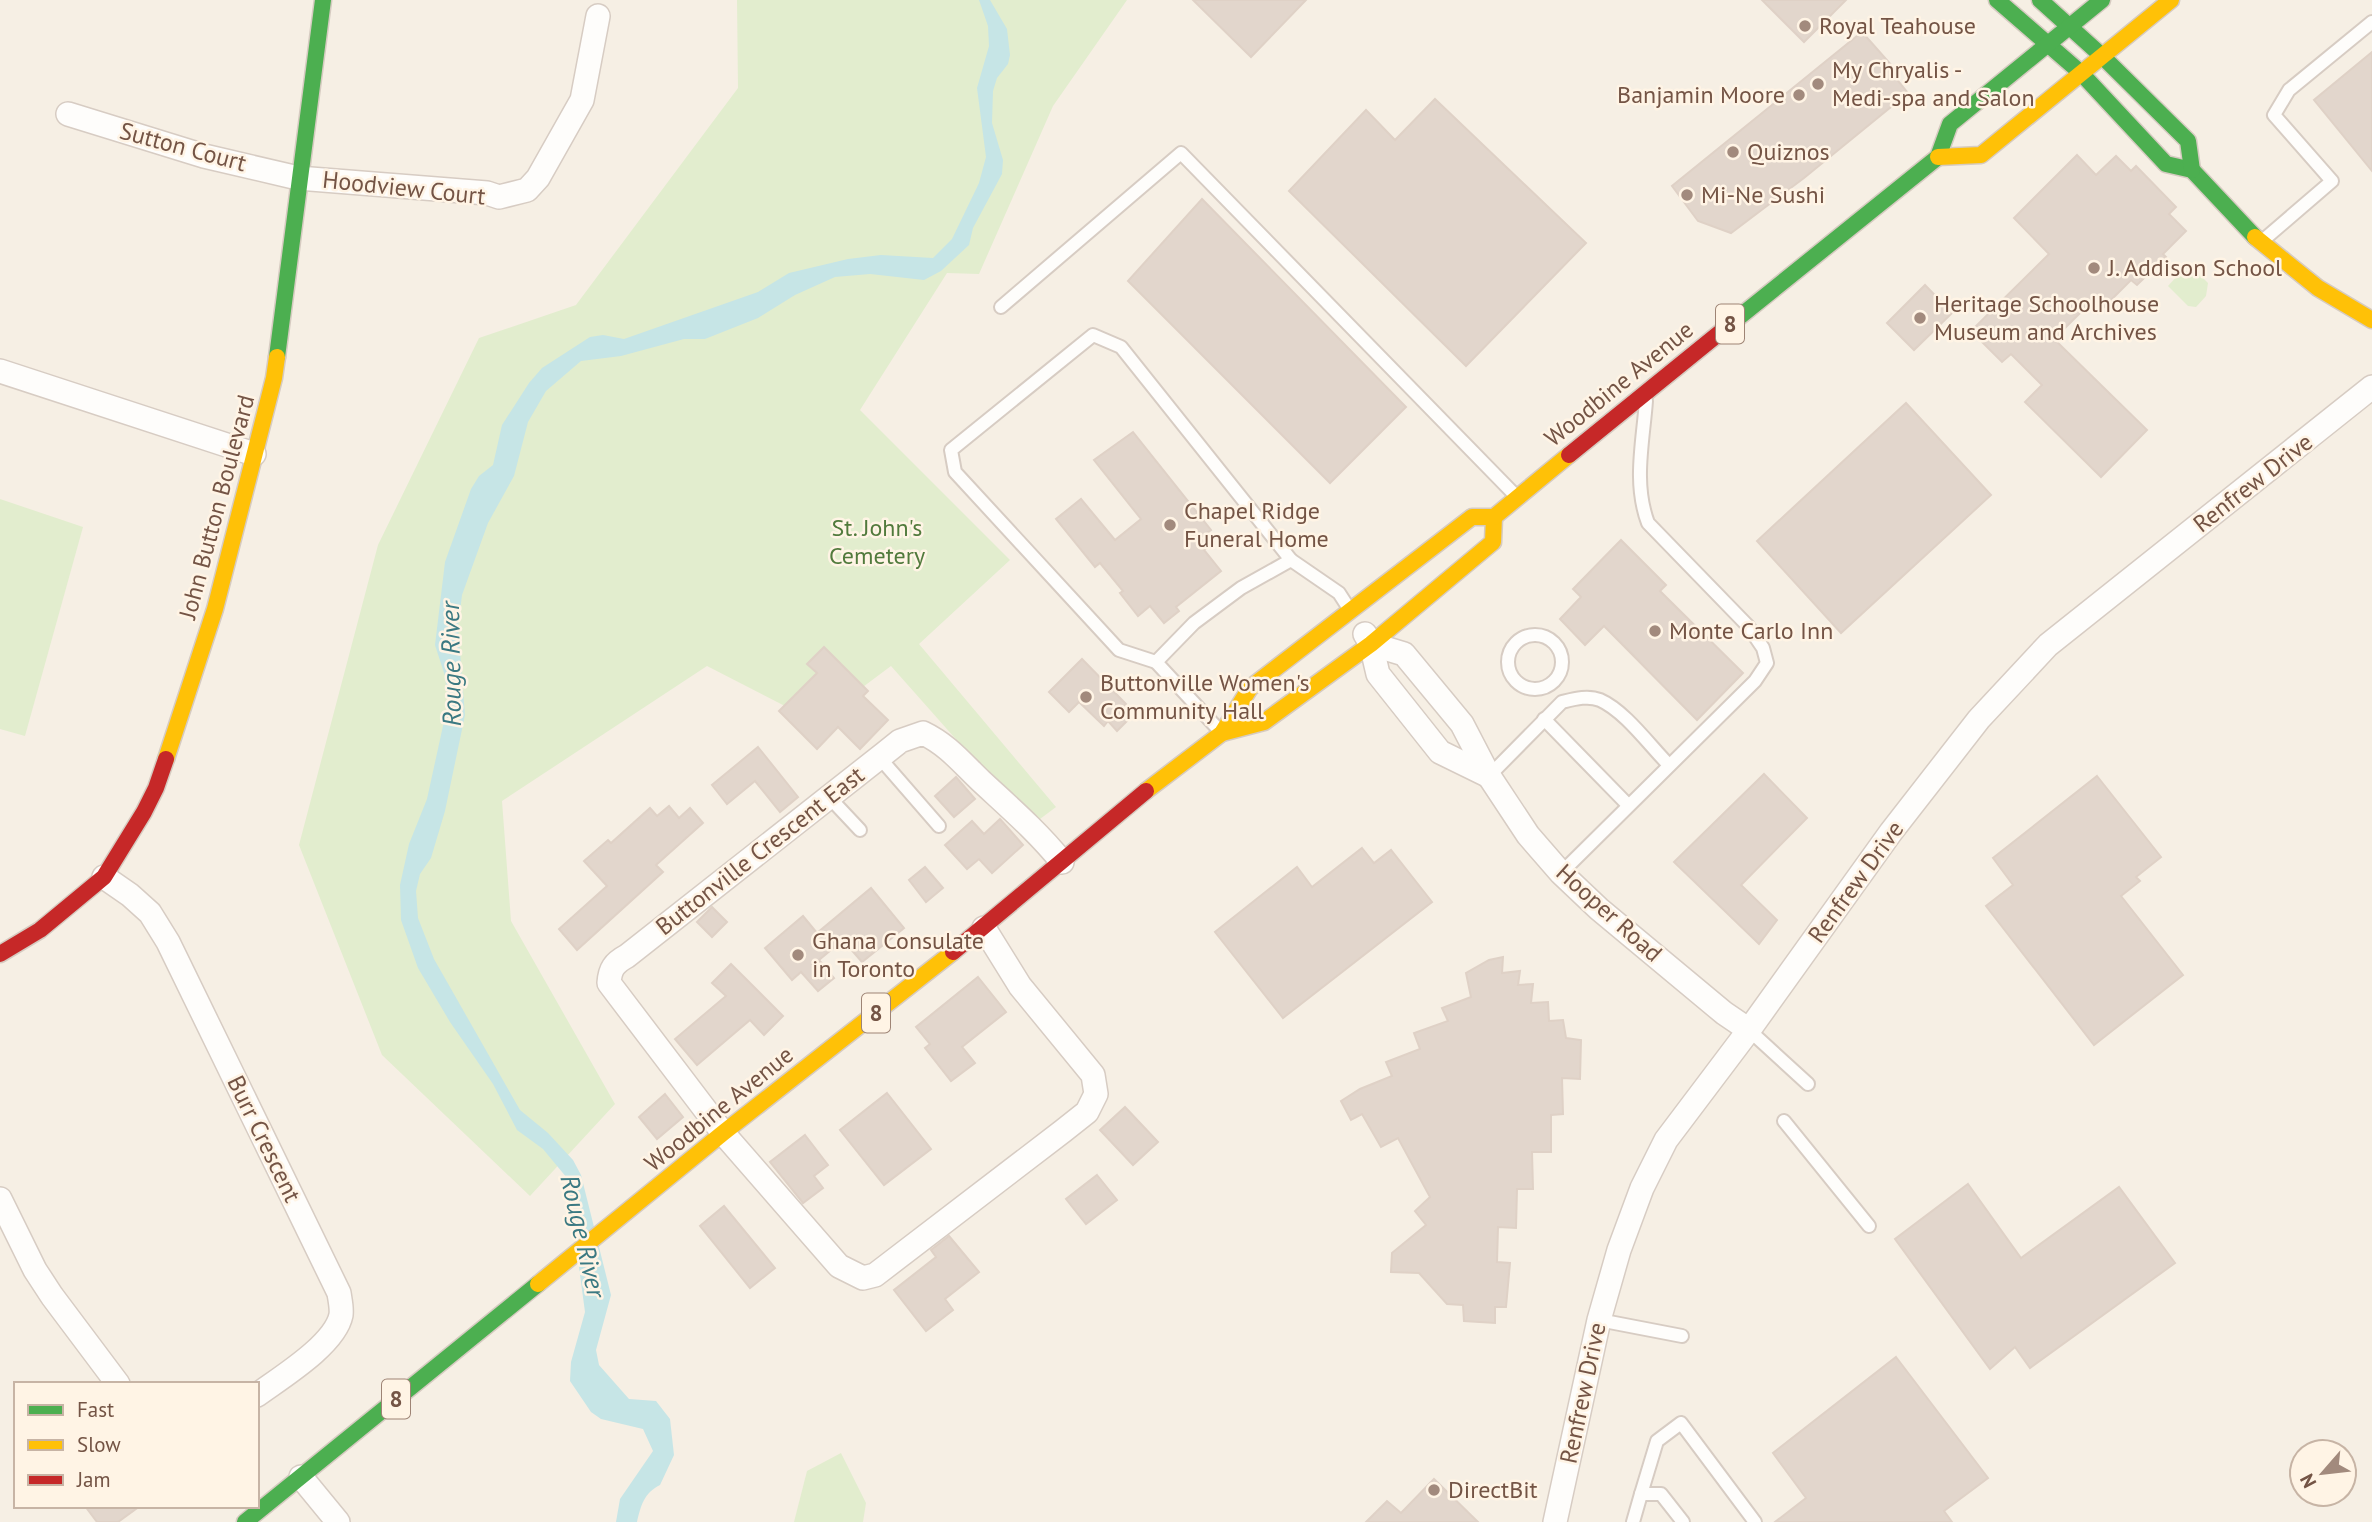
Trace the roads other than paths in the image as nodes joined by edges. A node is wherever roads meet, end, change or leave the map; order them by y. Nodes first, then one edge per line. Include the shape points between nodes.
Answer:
1 (323, 0) edge
2 (1997, 0) edge
3 (2040, 0) edge
4 (2102, 0) edge
5 (2171, 0) edge
6 (598, 16) dead end
7 (2372, 22) edge
8 (2068, 27) junction
9 (2046, 44) junction
10 (2102, 55) junction
11 (2081, 73) junction
12 (68, 114) dead end
13 (1938, 157) junction
14 (2192, 170) junction
15 (298, 178) junction
16 (2260, 242) junction
17 (1001, 307) dead end
18 (2372, 320) edge
19 (0, 370) edge
20 (2372, 387) edge
21 (1647, 390) junction
22 (254, 454) junction
23 (1517, 497) junction
24 (1494, 517) junction
25 (1291, 560) junction
26 (1350, 611) junction
27 (1371, 644) junction
28 (1156, 662) junction
29 (1542, 688) junction
30 (1555, 709) junction
31 (1545, 719) junction
32 (1222, 733) junction
33 (879, 757) junction
34 (1669, 765) junction
35 (1489, 776) junction
36 (829, 797) junction
37 (1628, 805) junction
38 (939, 826) dead end
39 (860, 830) dead end
40 (1062, 862) junction
41 (1561, 873) junction
42 (104, 877) junction
43 (984, 928) junction
44 (0, 954) edge
45 (1749, 1030) junction
46 (1808, 1084) dead end
47 (1784, 1121) dead end
48 (723, 1133) junction
49 (0, 1199) edge
50 (1869, 1226) dead end
51 (1599, 1320) junction
52 (1682, 1336) dead end
53 (117, 1382) edge
54 (259, 1393) edge
55 (301, 1476) junction
56 (1641, 1494) junction
57 (245, 1522) edge
58 (338, 1522) edge
59 (1555, 1522) edge
60 (1633, 1522) edge
61 (1683, 1522) edge
62 (1755, 1522) edge

1 - 15 main road, John Button Boulevard
2 - 9 main road
3 - 8 main road
4 - 8 main road
5 - 10 main road
6 - 15 street, Hoodview Court via 582,100 527,190 499,197
7 - 16 lane via 2289,90 2274,116 2332,181
8 - 9 main road
8 - 10 main road
9 - 11 main road
9 - 13 main road via 1950,124
10 - 11 main road
10 - 14 main road via 2188,141
11 - 13 main road via 1981,155
11 - 14 main road via 2166,164
12 - 15 street, Sutton Court via 204,156
13 - 21 main road, Woodbine Avenue / 8
14 - 16 main road
15 - 22 main road, John Button Boulevard via 274,377
16 - 18 main road via 2318,288
17 - 23 lane via 1181,153
19 - 22 street
20 - 45 street, Renfrew Drive via 2048,645 1979,719 1891,832
21 - 23 main road, Woodbine Avenue / 8
21 - 34 lane via 1639,482 1648,523 1748,626 1767,663 1755,681
22 - 42 main road, John Button Boulevard via 215,609 156,788
23 - 24 main road, Woodbine Avenue / 8
24 - 26 main road, Woodbine Avenue / 8 via 1472,517
24 - 27 main road, Woodbine Avenue / 8 via 1493,542
25 - 26 lane via 1339,593
25 - 28 lane via 1241,588 1194,623
25 - 28 lane via 1121,347 1093,335 951,450 955,472 1119,650
26 - 27 street
26 - 32 main road, Woodbine Avenue / 8 via 1250,688
27 - 32 main road, Woodbine Avenue / 8 via 1264,722
27 - 35 street, Hooper Road via 1404,654 1462,724
27 - 35 street via 1378,674 1440,752
28 - 32 lane
29 - 29 lane via 1524,687 1508,668 1510,651 1530,636 1548,639 1560,652 1557,678
29 - 30 lane
30 - 31 lane
30 - 34 lane via 1577,698 1599,699 1617,710
31 - 35 lane
31 - 37 lane
32 - 40 main road, Woodbine Avenue / 8
33 - 36 street, Buttonville Crescent East
33 - 38 lane
33 - 40 street, Buttonville Crescent East via 911,736 923,733 937,740 1042,837
34 - 37 lane
35 - 41 street, Hooper Road via 1528,835
36 - 39 lane
36 - 48 street, Buttonville Crescent East via 615,962 610,972 609,983 623,1003
37 - 41 lane
40 - 43 main road, Woodbine Avenue / 8
41 - 45 street, Hooper Road
42 - 44 main road, John Button Boulevard via 40,930
42 - 54 street, Burr Crescent via 150,913 168,942 339,1293 342,1313 329,1336
43 - 48 main road, Woodbine Avenue / 8
43 - 48 street via 1020,986 1093,1074 1096,1094 1087,1112 1063,1131 875,1275 863,1278 839,1266
45 - 46 lane
45 - 51 street, Renfrew Drive via 1666,1140 1623,1238
47 - 50 lane
48 - 55 main road, Woodbine Avenue / 8
49 - 53 street via 46,1287
51 - 52 lane
51 - 59 street, Renfrew Drive
55 - 57 main road, Woodbine Avenue / 8
55 - 58 street
56 - 60 lane
56 - 61 lane via 1661,1494
56 - 62 lane via 1657,1441 1681,1423

